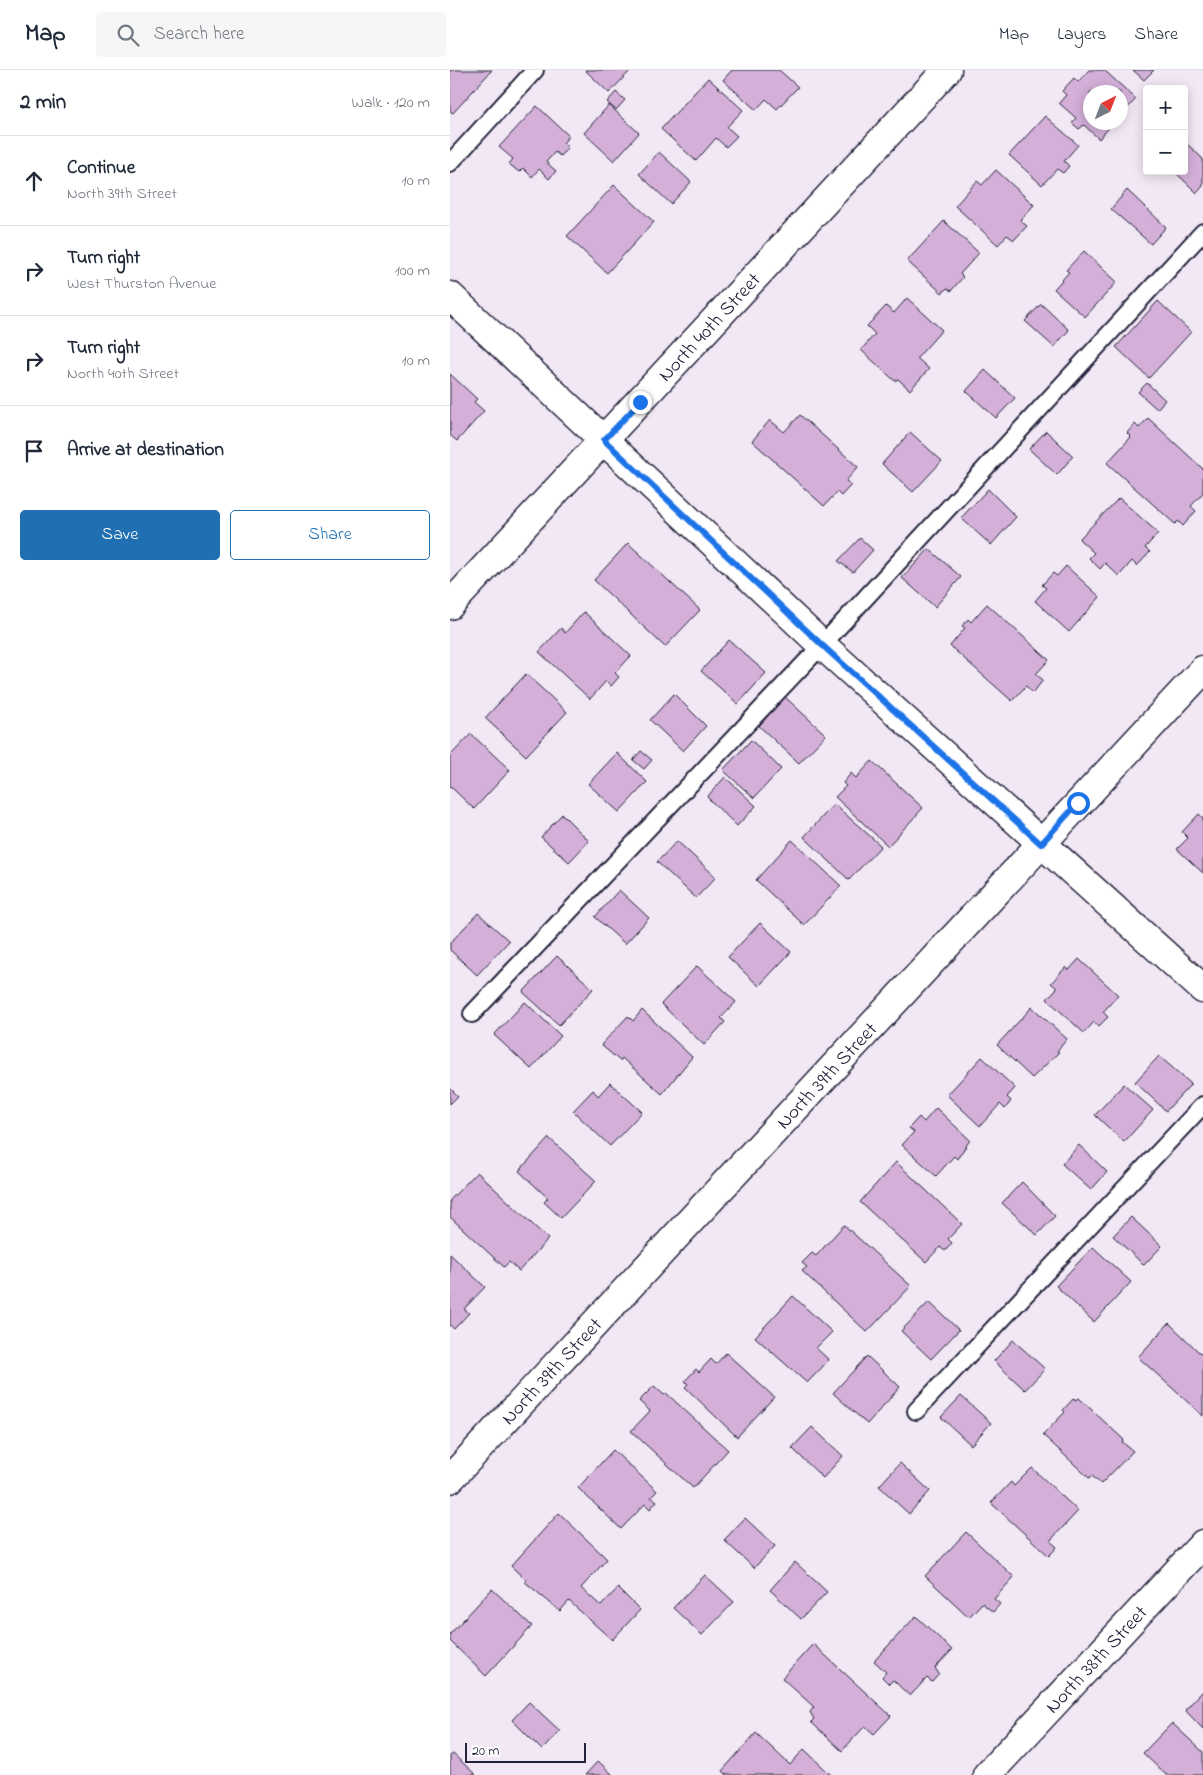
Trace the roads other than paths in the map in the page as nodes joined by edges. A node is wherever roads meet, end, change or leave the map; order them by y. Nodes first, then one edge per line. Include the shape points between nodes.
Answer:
1 (535, 70) edge
2 (947, 70) edge
3 (450, 163) edge
4 (1203, 232) edge
5 (450, 296) edge
6 (604, 440) junction
7 (450, 605) edge
8 (822, 645) junction
9 (1203, 670) edge
10 (1041, 844) junction
11 (1203, 989) edge
12 (472, 1014) dead end
13 (1203, 1106) edge
14 (916, 1411) dead end
15 (450, 1479) edge
16 (1203, 1544) edge
17 (987, 1775) edge

1 - 3 lane
2 - 6 street, North 40th Street
4 - 8 lane
5 - 6 street
6 - 7 street, North 40th Street
6 - 8 street
8 - 10 street
8 - 12 lane
9 - 10 street, North 39th Street
10 - 11 street
10 - 15 street, North 39th Street
13 - 14 lane
16 - 17 street, North 38th Street

